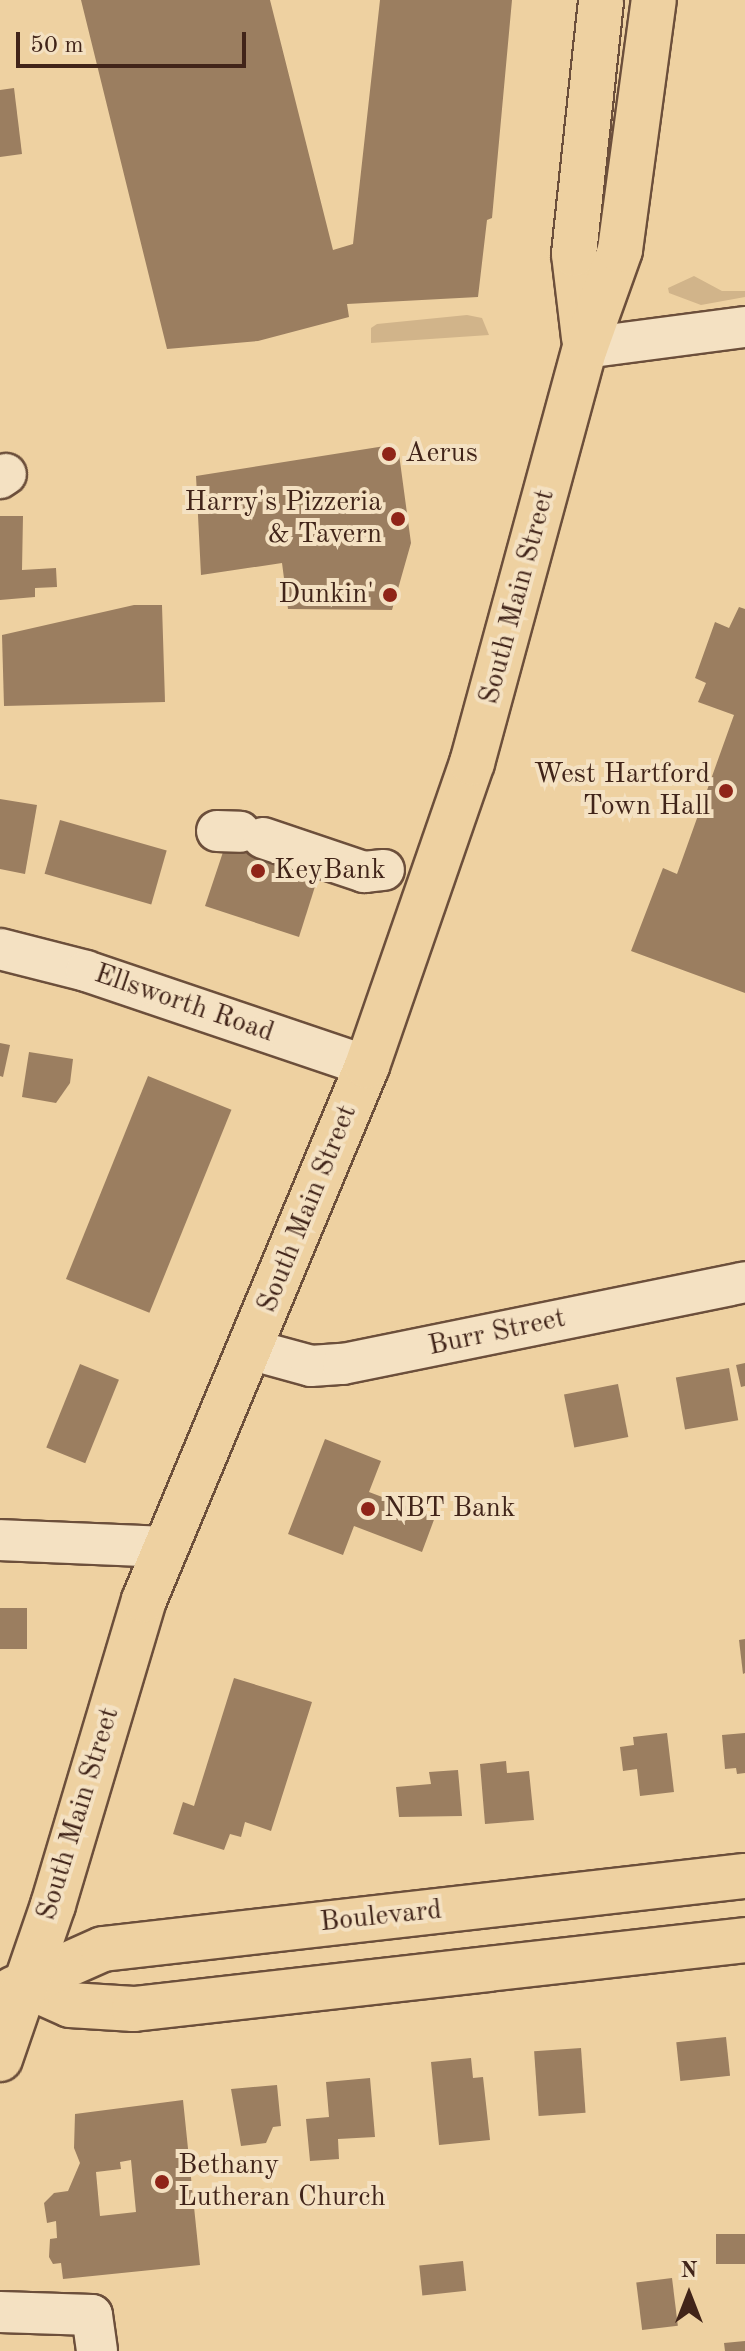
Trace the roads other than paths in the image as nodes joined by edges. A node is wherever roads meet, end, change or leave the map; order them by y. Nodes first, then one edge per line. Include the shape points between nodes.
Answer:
1 (601, 0) edge
2 (654, 0) edge
3 (745, 327) edge
4 (585, 348) junction
5 (240, 834) dead end
6 (384, 870) dead end
7 (0, 949) edge
8 (367, 1066) junction
9 (745, 1282) edge
10 (249, 1349) junction
11 (0, 1540) edge
12 (165, 1547) junction
13 (745, 1876) edge
14 (538, 1899) junction
15 (745, 1940) edge
16 (544, 1963) junction
17 (13, 1989) edge
18 (0, 2059) edge
19 (0, 2312) edge
20 (97, 2351) edge

1 - 4 main road, South Main Street via 574,254
2 - 4 main road, South Main Street via 620,250
3 - 4 street
4 - 8 main road, South Main Street via 472,763
5 - 6 street via 364,872
7 - 8 street, Ellsworth Road via 86,971
8 - 10 main road, South Main Street
9 - 10 street, Burr Street via 343,1364 311,1366
10 - 12 main road, South Main Street
11 - 12 street
12 - 17 main road, South Main Street
13 - 14 main road, Boulevard
14 - 16 main road
14 - 17 main road, Boulevard via 103,1949
15 - 16 main road
16 - 17 main road via 134,2009 70,2005
17 - 18 main road, South Main Street
19 - 20 street via 92,2315

